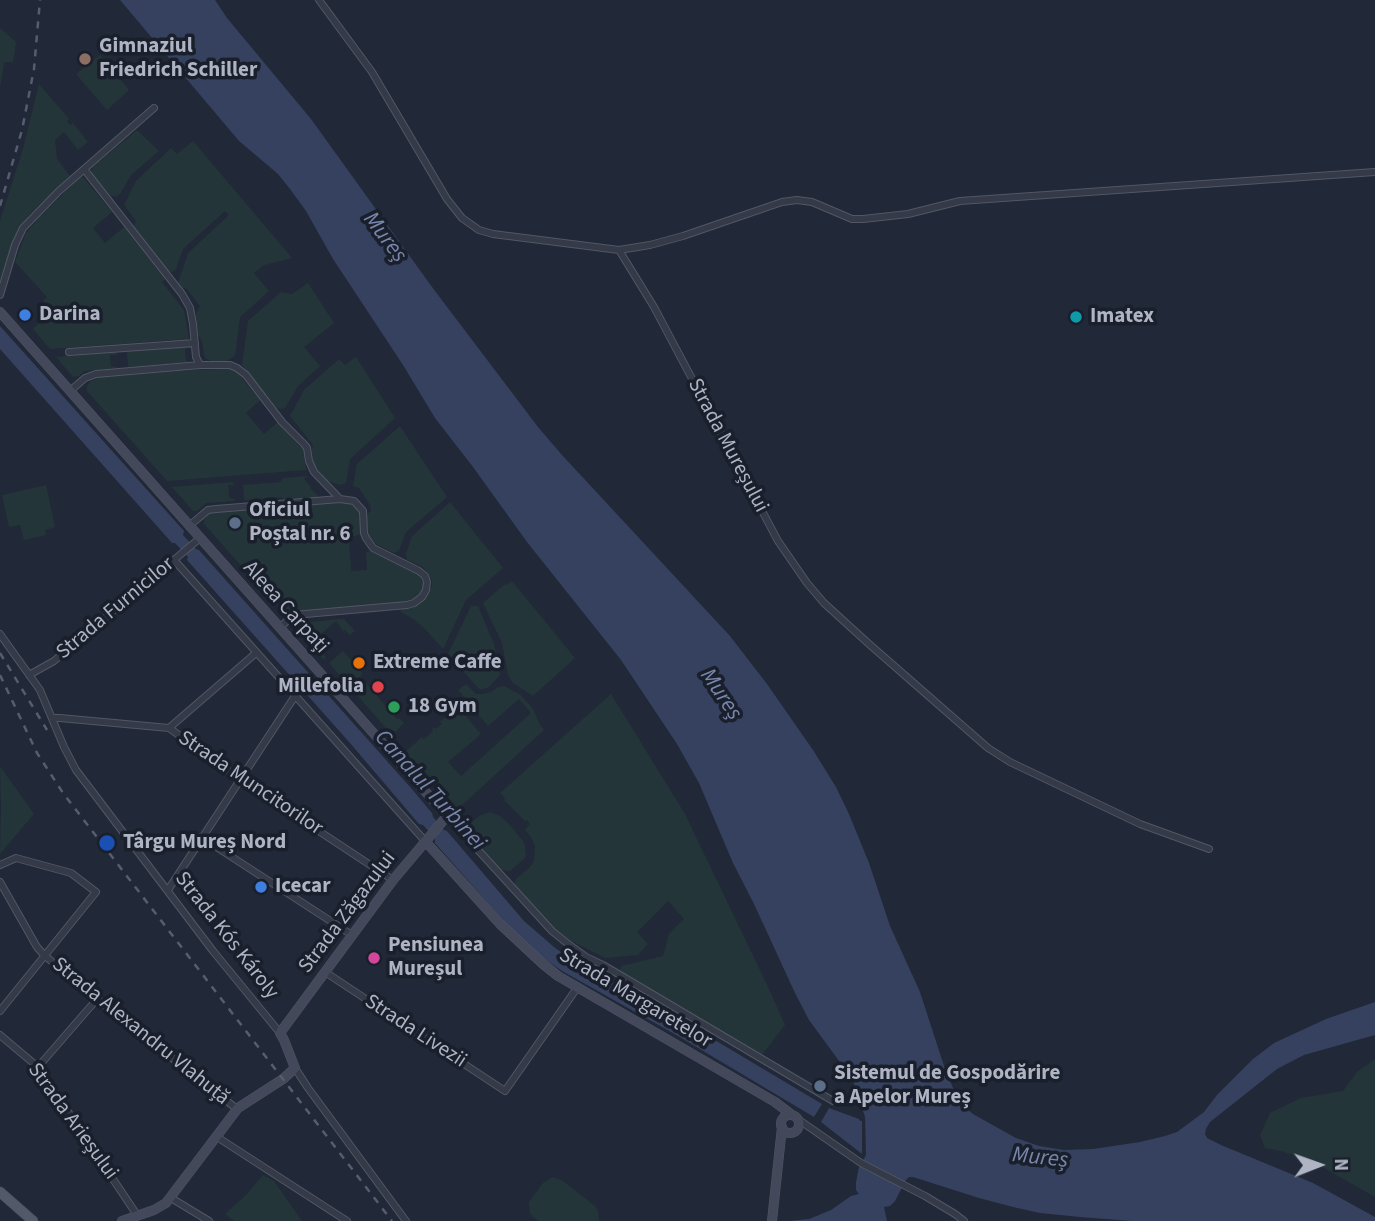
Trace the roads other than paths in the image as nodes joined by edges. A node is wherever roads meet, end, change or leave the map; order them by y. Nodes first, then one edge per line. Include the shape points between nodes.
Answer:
1 (319, 0) edge
2 (154, 108) dead end
3 (84, 169) junction
4 (1375, 172) edge
5 (619, 250) junction
6 (0, 295) edge
7 (0, 312) edge
8 (194, 343) junction
9 (69, 352) dead end
10 (200, 365) junction
11 (70, 391) junction
12 (340, 499) junction
13 (190, 526) junction
14 (198, 540) junction
15 (175, 561) junction
16 (279, 628) junction
17 (0, 634) edge
18 (256, 653) junction
19 (29, 675) junction
20 (295, 696) junction
21 (53, 719) junction
22 (169, 728) junction
23 (240, 779) junction
24 (445, 819) junction
25 (201, 837) junction
26 (428, 838) junction
27 (1209, 849) dead end
28 (0, 864) edge
29 (393, 880) junction
30 (0, 882) edge
31 (168, 890) junction
32 (352, 935) junction
33 (44, 955) junction
34 (325, 972) junction
35 (577, 988) junction
36 (97, 999) junction
37 (0, 1010) edge
38 (280, 1033) junction
39 (0, 1035) edge
40 (38, 1067) junction
41 (295, 1068) junction
42 (833, 1101) dead end
43 (237, 1109) junction
44 (790, 1121) junction
45 (217, 1137) junction
46 (0, 1192) edge
47 (171, 1198) junction
48 (137, 1215) junction
49 (33, 1221) edge
50 (122, 1221) edge
51 (209, 1221) edge
52 (347, 1221) edge
53 (406, 1221) edge
54 (772, 1221) edge
55 (964, 1221) edge

1 - 5 street via 372,72 462,218 493,234
2 - 3 street
3 - 6 street via 23,228
3 - 8 street via 182,294 190,309
4 - 5 street via 960,201 863,219 797,200 672,239
5 - 27 street, Strada Mureșului via 778,541 824,603 988,748 1140,824
7 - 11 street, Aleea Carpați
8 - 9 street
8 - 10 street
10 - 11 street via 96,374
10 - 12 street via 230,365 246,375 307,448 317,477
11 - 13 street, Aleea Carpați
12 - 13 street via 208,510
12 - 16 street via 359,505 366,538 373,548 419,571 425,576 426,590 407,605 293,615
13 - 14 street, Aleea Carpați
14 - 15 street, Strada Furnicilor
14 - 16 street, Aleea Carpați
15 - 18 street, Strada Margaretelor
15 - 19 street, Strada Furnicilor via 54,661
16 - 24 street, Aleea Carpați
17 - 19 street, Strada Kós Károly
18 - 20 street, Strada Margaretelor
18 - 22 street
19 - 21 street, Strada Kós Károly
20 - 23 street
20 - 26 street, Strada Margaretelor
21 - 22 street, Strada Muncitorilor
21 - 31 street, Strada Kós Károly via 76,770
22 - 23 street, Strada Muncitorilor
23 - 25 street
23 - 29 street, Strada Muncitorilor
24 - 26 street, Strada Zăgazului
24 - 42 street via 568,944
25 - 31 street
25 - 32 street
26 - 29 street, Strada Zăgazului
26 - 35 street, Strada Margaretelor via 500,925 542,964
28 - 33 street via 16,858 71,873 96,892
29 - 32 street, Strada Zăgazului
30 - 33 street, Strada Alexandru Vlahuță
31 - 38 street, Strada Kós Károly
32 - 34 street, Strada Zăgazului
33 - 36 street, Strada Alexandru Vlahuță
33 - 37 street
34 - 35 street, Strada Livezii via 505,1091
34 - 38 street, Strada Zăgazului
35 - 44 street, Strada Margaretelor
36 - 40 street
36 - 43 street, Strada Alexandru Vlahuță
38 - 41 street, Strada Kós Károly
39 - 40 street, Strada Arieșului
40 - 48 street, Strada Arieșului
41 - 43 street
41 - 53 street, Strada Kós Károly
43 - 45 street
44 - 54 street via 780,1152
44 - 55 street
45 - 47 street
45 - 52 street
46 - 49 main road
47 - 48 street
47 - 51 street
48 - 50 street

